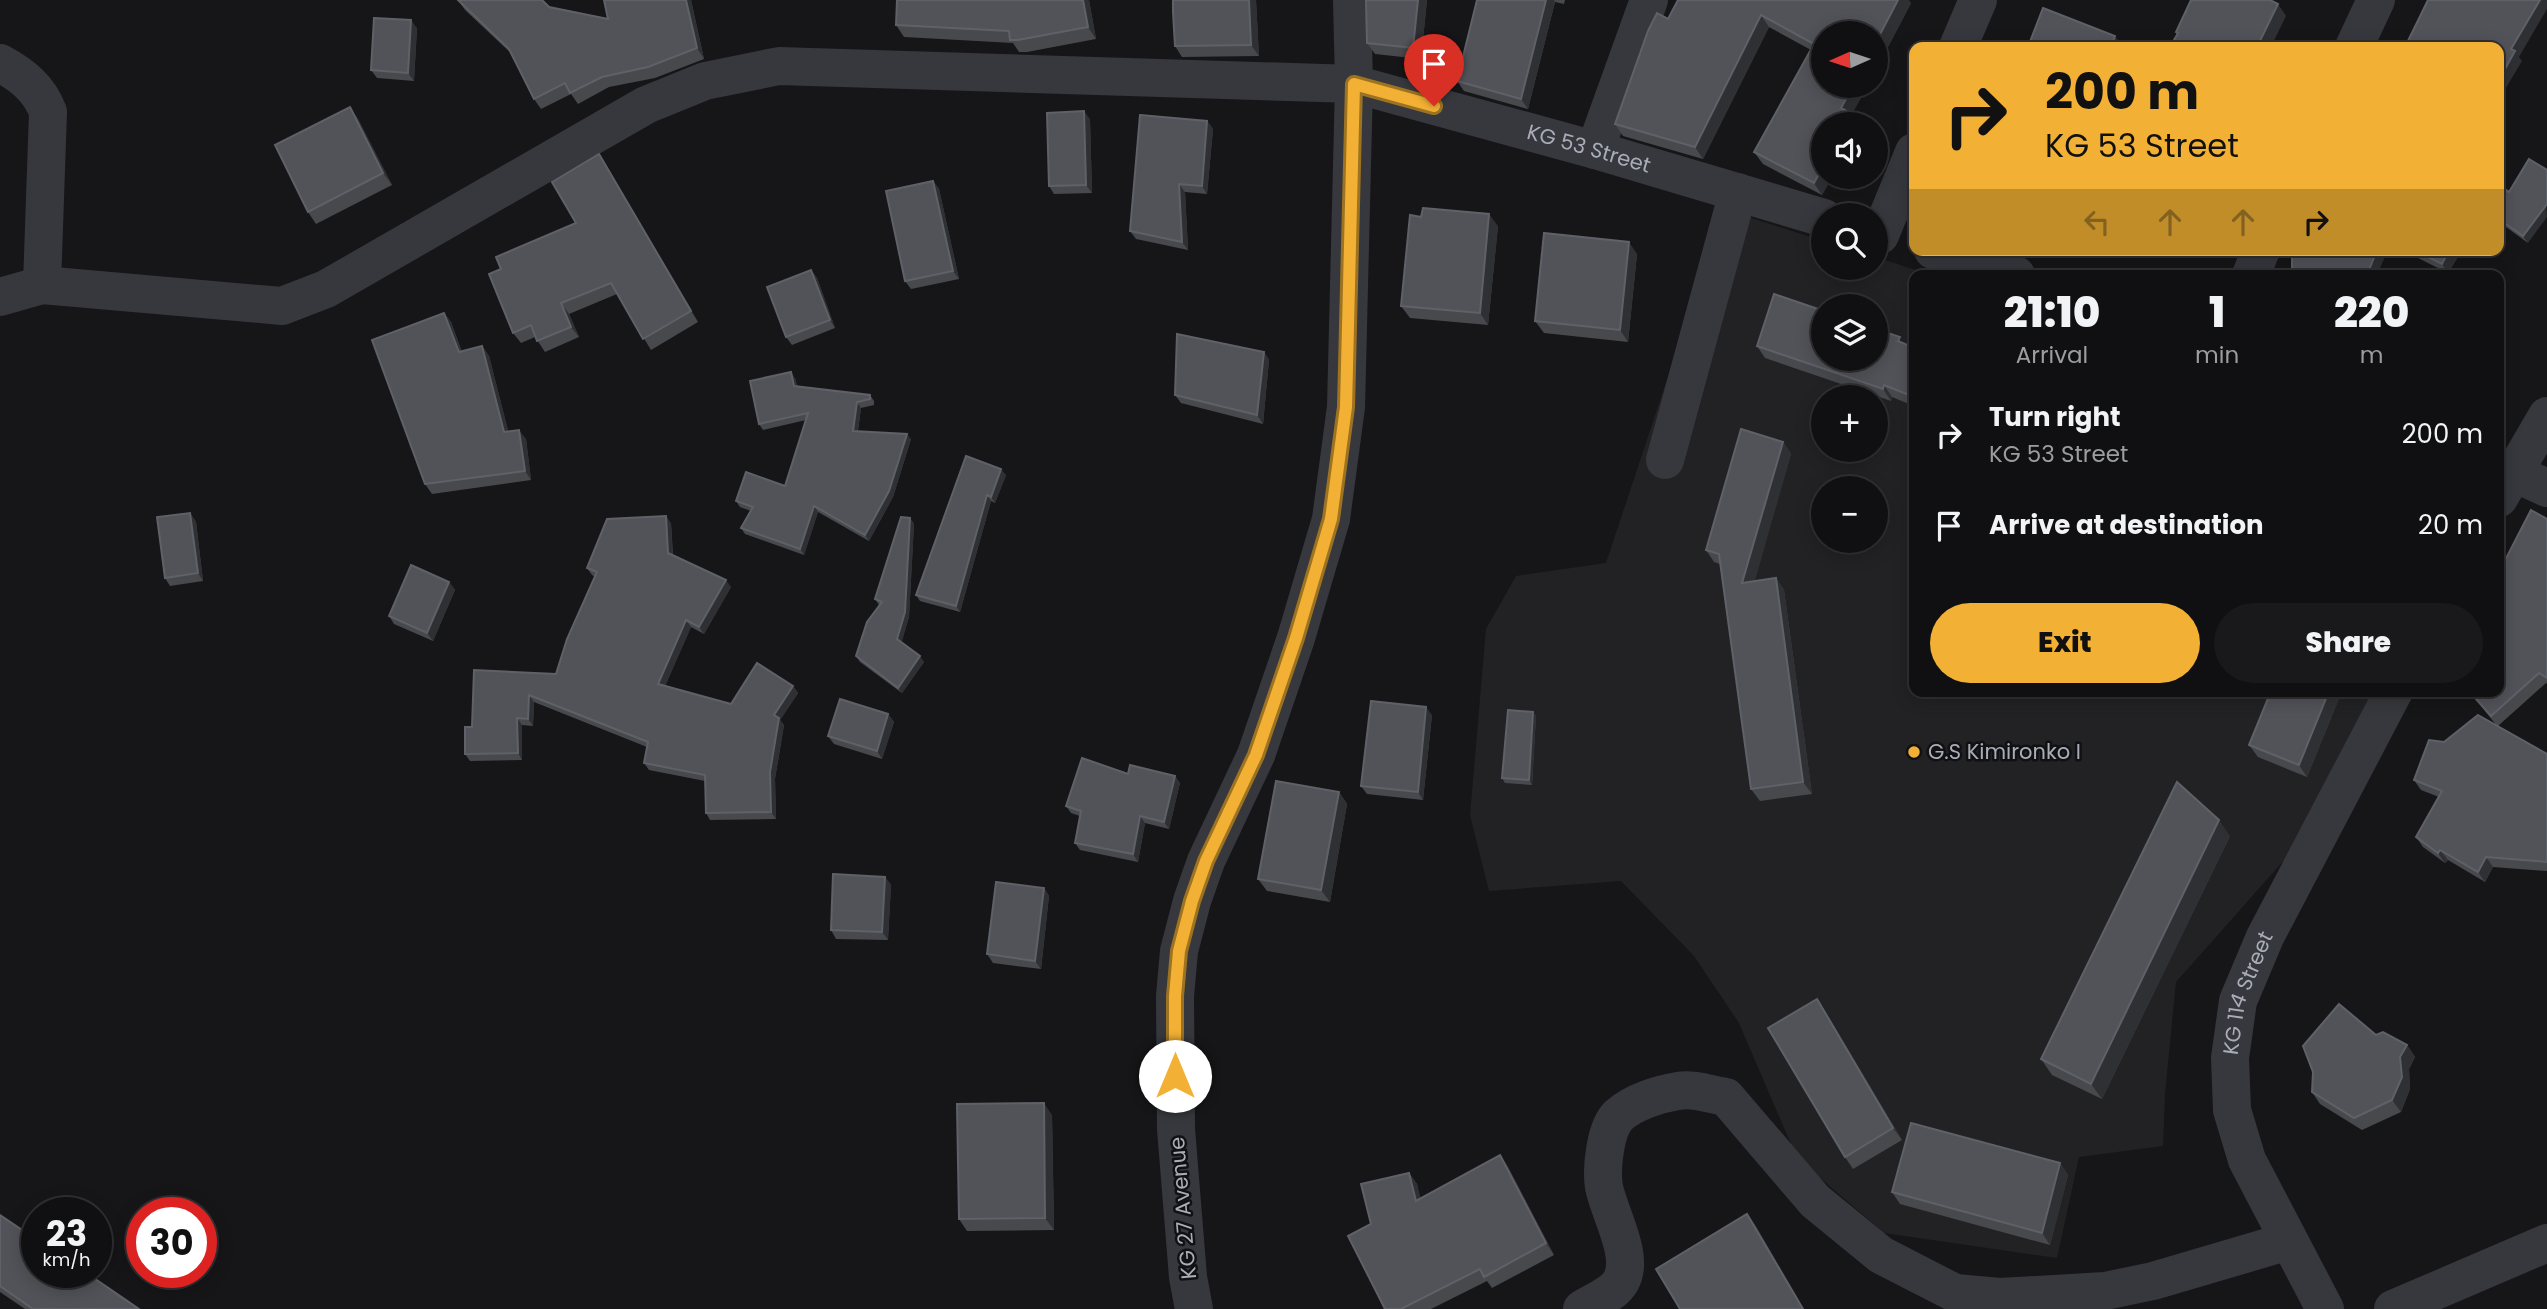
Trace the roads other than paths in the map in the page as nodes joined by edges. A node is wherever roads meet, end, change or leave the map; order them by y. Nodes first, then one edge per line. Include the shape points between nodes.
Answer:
1 (1352, 0) edge
2 (1649, 0) edge
3 (1978, 0) edge
4 (2376, 0) edge
5 (1960, 42) edge
6 (2356, 42) edge
7 (0, 63) edge
8 (1354, 84) junction
9 (1595, 150) junction
10 (1909, 170) edge
11 (1738, 192) junction
12 (1811, 214) edge
13 (1890, 237) edge
14 (1953, 256) edge
15 (1999, 270) edge
16 (42, 285) junction
17 (0, 297) edge
18 (2547, 416) edge
19 (1665, 460) dead end
20 (2504, 479) edge
21 (2547, 488) edge
22 (2391, 697) edge
23 (2289, 1241) junction
24 (2547, 1243) edge
25 (1194, 1309) edge
26 (1582, 1309) edge
27 (2325, 1309) edge
28 (2393, 1309) edge

1 - 8 street, KG 27 Avenue
2 - 9 street
3 - 5 street
4 - 6 street
7 - 16 street via 34,88 48,112
8 - 9 street, KG 53 Street
8 - 16 street, KG 53 Street via 779,66 705,81 646,105 326,289 282,306
8 - 25 street, KG 27 Avenue via 1346,407 1331,519 1261,742 1206,861 1179,951 1176,1129
9 - 11 street, KG 53 Street
10 - 13 street
11 - 12 street, KG 53 Street
11 - 19 street
14 - 15 street
16 - 17 street
18 - 20 street
20 - 21 street
22 - 23 street, KG 114 Street via 2265,937 2238,1001 2231,1058 2232,1110 2247,1160
23 - 26 street via 2105,1291 2000,1297 1955,1293 1881,1255 1815,1201 1726,1097 1681,1090 1640,1102 1618,1116 1606,1144 1604,1186 1622,1242 1621,1282
23 - 27 street, KG 114 Street
24 - 28 street

